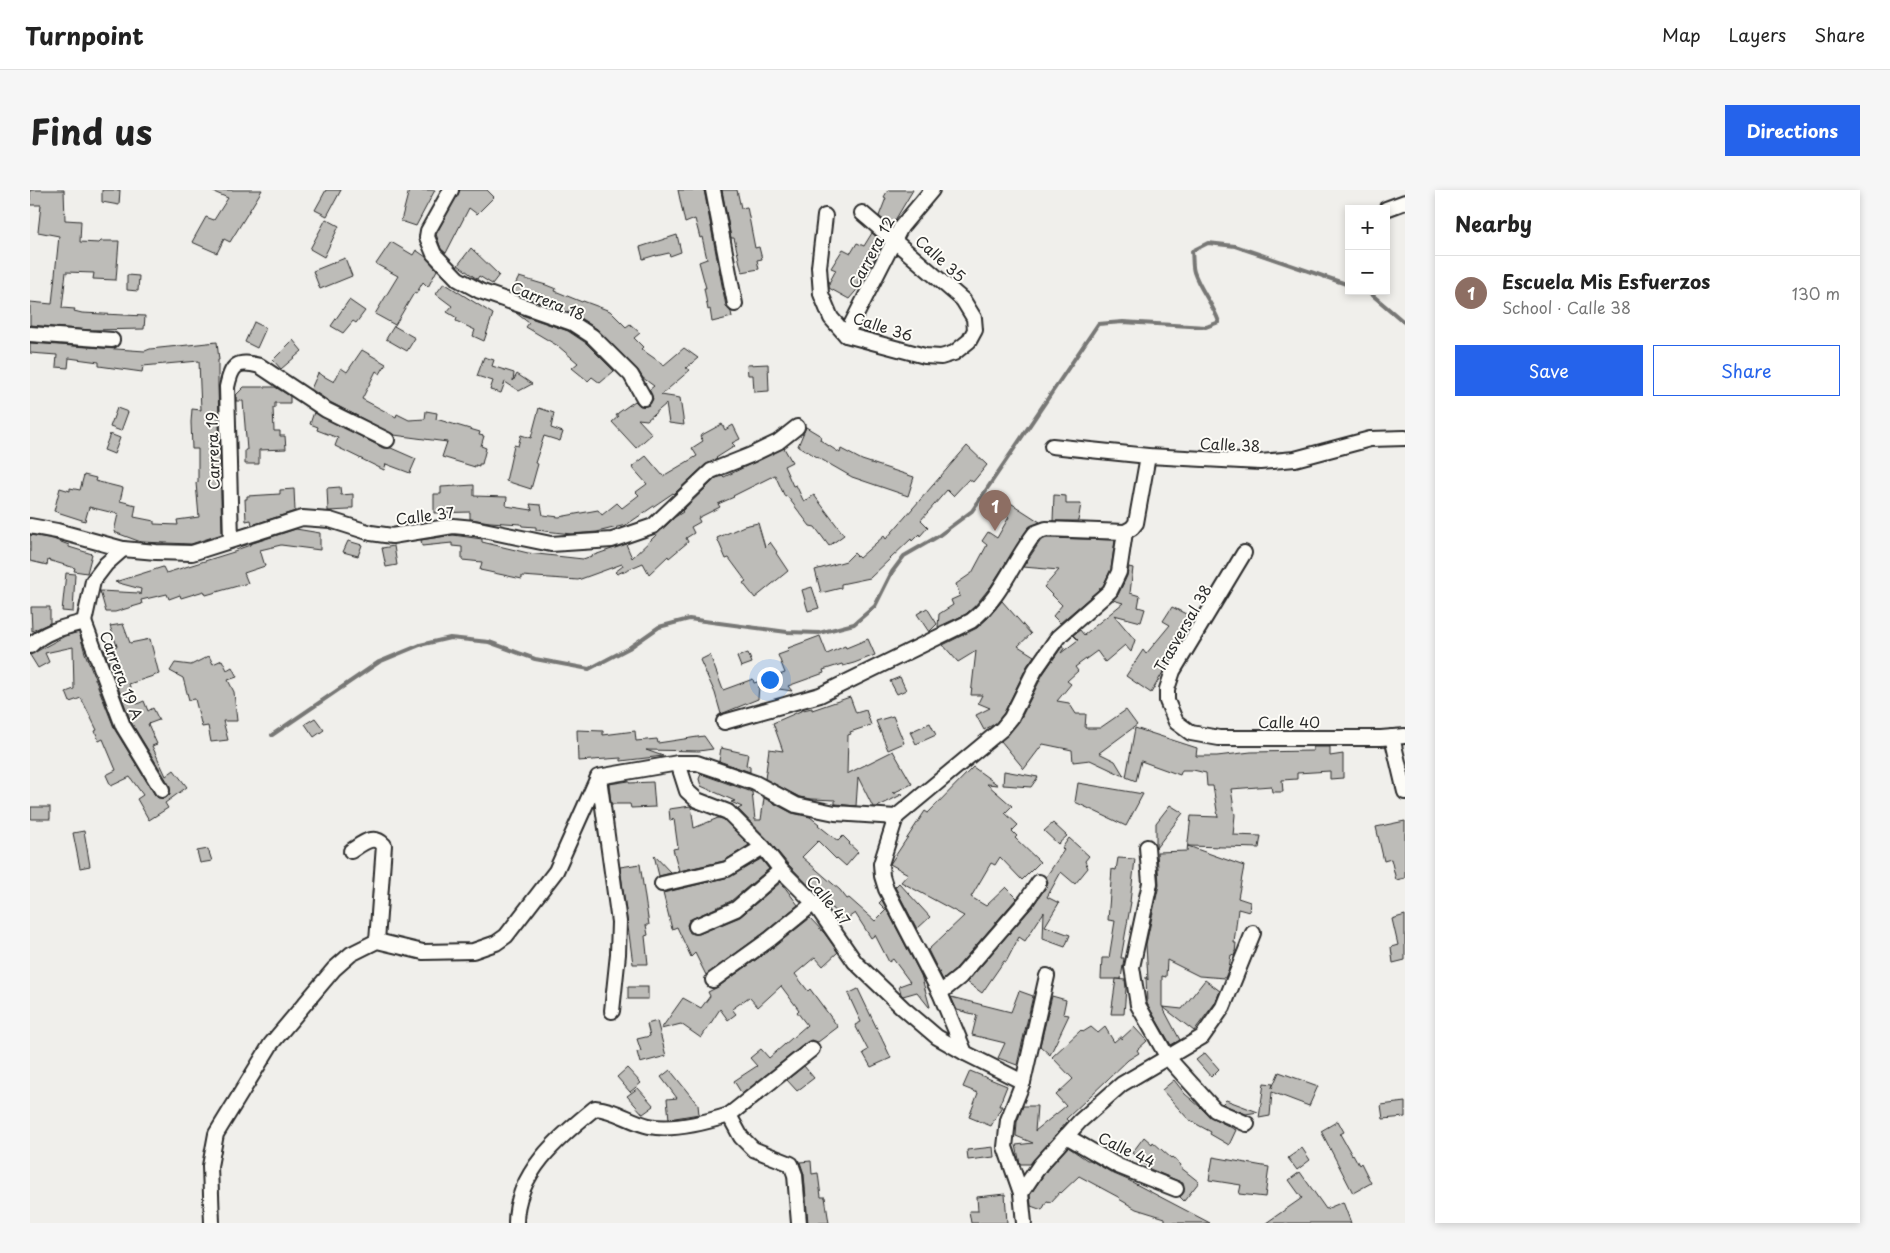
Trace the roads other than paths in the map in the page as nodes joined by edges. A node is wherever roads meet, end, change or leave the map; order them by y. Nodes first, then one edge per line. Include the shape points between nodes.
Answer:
1 (451, 190) edge
2 (713, 190) edge
3 (932, 190) edge
4 (1405, 202) edge
5 (1390, 208) edge
6 (862, 213) dead end
7 (825, 216) dead end
8 (894, 239) junction
9 (735, 304) dead end
10 (30, 334) edge
11 (846, 335) junction
12 (112, 340) dead end
13 (969, 341) joint
14 (644, 398) dead end
15 (798, 427) dead end
16 (1405, 438) edge
17 (387, 440) dead end
18 (1052, 446) dead end
19 (1148, 456) junction
20 (30, 526) edge
21 (1125, 532) junction
22 (231, 540) junction
23 (123, 549) junction
24 (1244, 553) dead end
25 (84, 622) junction
26 (30, 646) edge
27 (724, 722) dead end
28 (1176, 722) joint
29 (1399, 736) edge
30 (678, 764) junction
31 (598, 778) junction
32 (162, 790) dead end
33 (1405, 792) edge
34 (896, 817) junction
35 (763, 847) junction
36 (1147, 847) dead end
37 (352, 851) dead end
38 (781, 870) junction
39 (1039, 882) dead end
40 (662, 884) dead end
41 (814, 903) junction
42 (696, 926) dead end
43 (1253, 933) dead end
44 (377, 941) junction
45 (1047, 976) dead end
46 (713, 980) dead end
47 (940, 993) junction
48 (612, 1011) dead end
49 (812, 1050) dead end
50 (965, 1053) junction
51 (1168, 1058) junction
52 (1023, 1082) junction
53 (729, 1115) junction
54 (1247, 1124) dead end
55 (1066, 1136) junction
56 (1176, 1189) dead end
57 (1021, 1193) junction
58 (212, 1223) edge
59 (516, 1223) edge
60 (799, 1223) edge
61 (1024, 1223) edge

1 - 14 street, Carrera 18 via 427,237 434,254 458,280 572,324 592,336 631,374
2 - 9 street
3 - 8 street, Carrera 12
4 - 5 street
6 - 8 street, Calle 35
7 - 11 street, Calle 36 via 819,267 821,294 831,318
8 - 11 street, Carrera 12
8 - 13 street, Calle 35 via 963,300 974,318 975,330
10 - 12 street
11 - 13 street, Calle 36 via 925,356 941,357 954,353
15 - 22 street, Calle 37 via 778,442 711,471 653,526 612,540 551,544 453,526 392,536 330,520 302,518
16 - 19 street, Calle 38 via 1370,438 1295,459 1260,462
17 - 22 street, Carrera 19 via 326,410 260,366 237,364 232,369 227,387
18 - 19 street, Calle 38
19 - 21 street via 1136,523
20 - 23 street, Calle 37
21 - 27 street via 1046,529 1036,533 984,611 971,621 820,695
21 - 34 street via 1119,572 1110,590 1058,637 1034,670 1006,723
22 - 23 street, Calle 37 via 192,553
23 - 25 street via 93,581
24 - 28 street, Trasversal 38 via 1173,671 1167,701
25 - 26 street via 52,631
25 - 32 street, Carrera 19 A via 123,726
28 - 29 street, Calle 40 via 1191,733 1218,738
29 - 33 street
30 - 31 street
30 - 34 street via 697,764 755,783 796,805 835,813
30 - 35 street, Calle 47 via 687,791 697,800 728,812
31 - 44 street via 556,871 506,936 472,951 424,952
31 - 48 street via 619,922
34 - 47 street via 881,864 882,876
35 - 38 street, Calle 47
35 - 40 street via 726,869
36 - 51 street via 1150,883 1132,967 1138,1005
37 - 44 street via 371,838 384,845
38 - 41 street, Calle 47
38 - 42 street via 736,909
39 - 47 street via 960,977
41 - 46 street
41 - 50 street, Calle 47 via 855,962 937,1037
43 - 51 street via 1224,1007 1202,1037
44 - 58 street via 351,954 334,969 271,1044 216,1134 210,1166
45 - 52 street
47 - 50 street
49 - 53 street
50 - 52 street, Calle 47
51 - 54 street via 1215,1110
51 - 55 street via 1122,1084
52 - 57 street via 1008,1120 1005,1147
53 - 59 street via 686,1125 650,1126 595,1108 533,1167 522,1190
53 - 60 street via 741,1137 754,1149 791,1164
55 - 56 street, Calle 44 via 1118,1166
55 - 57 street
57 - 61 street

